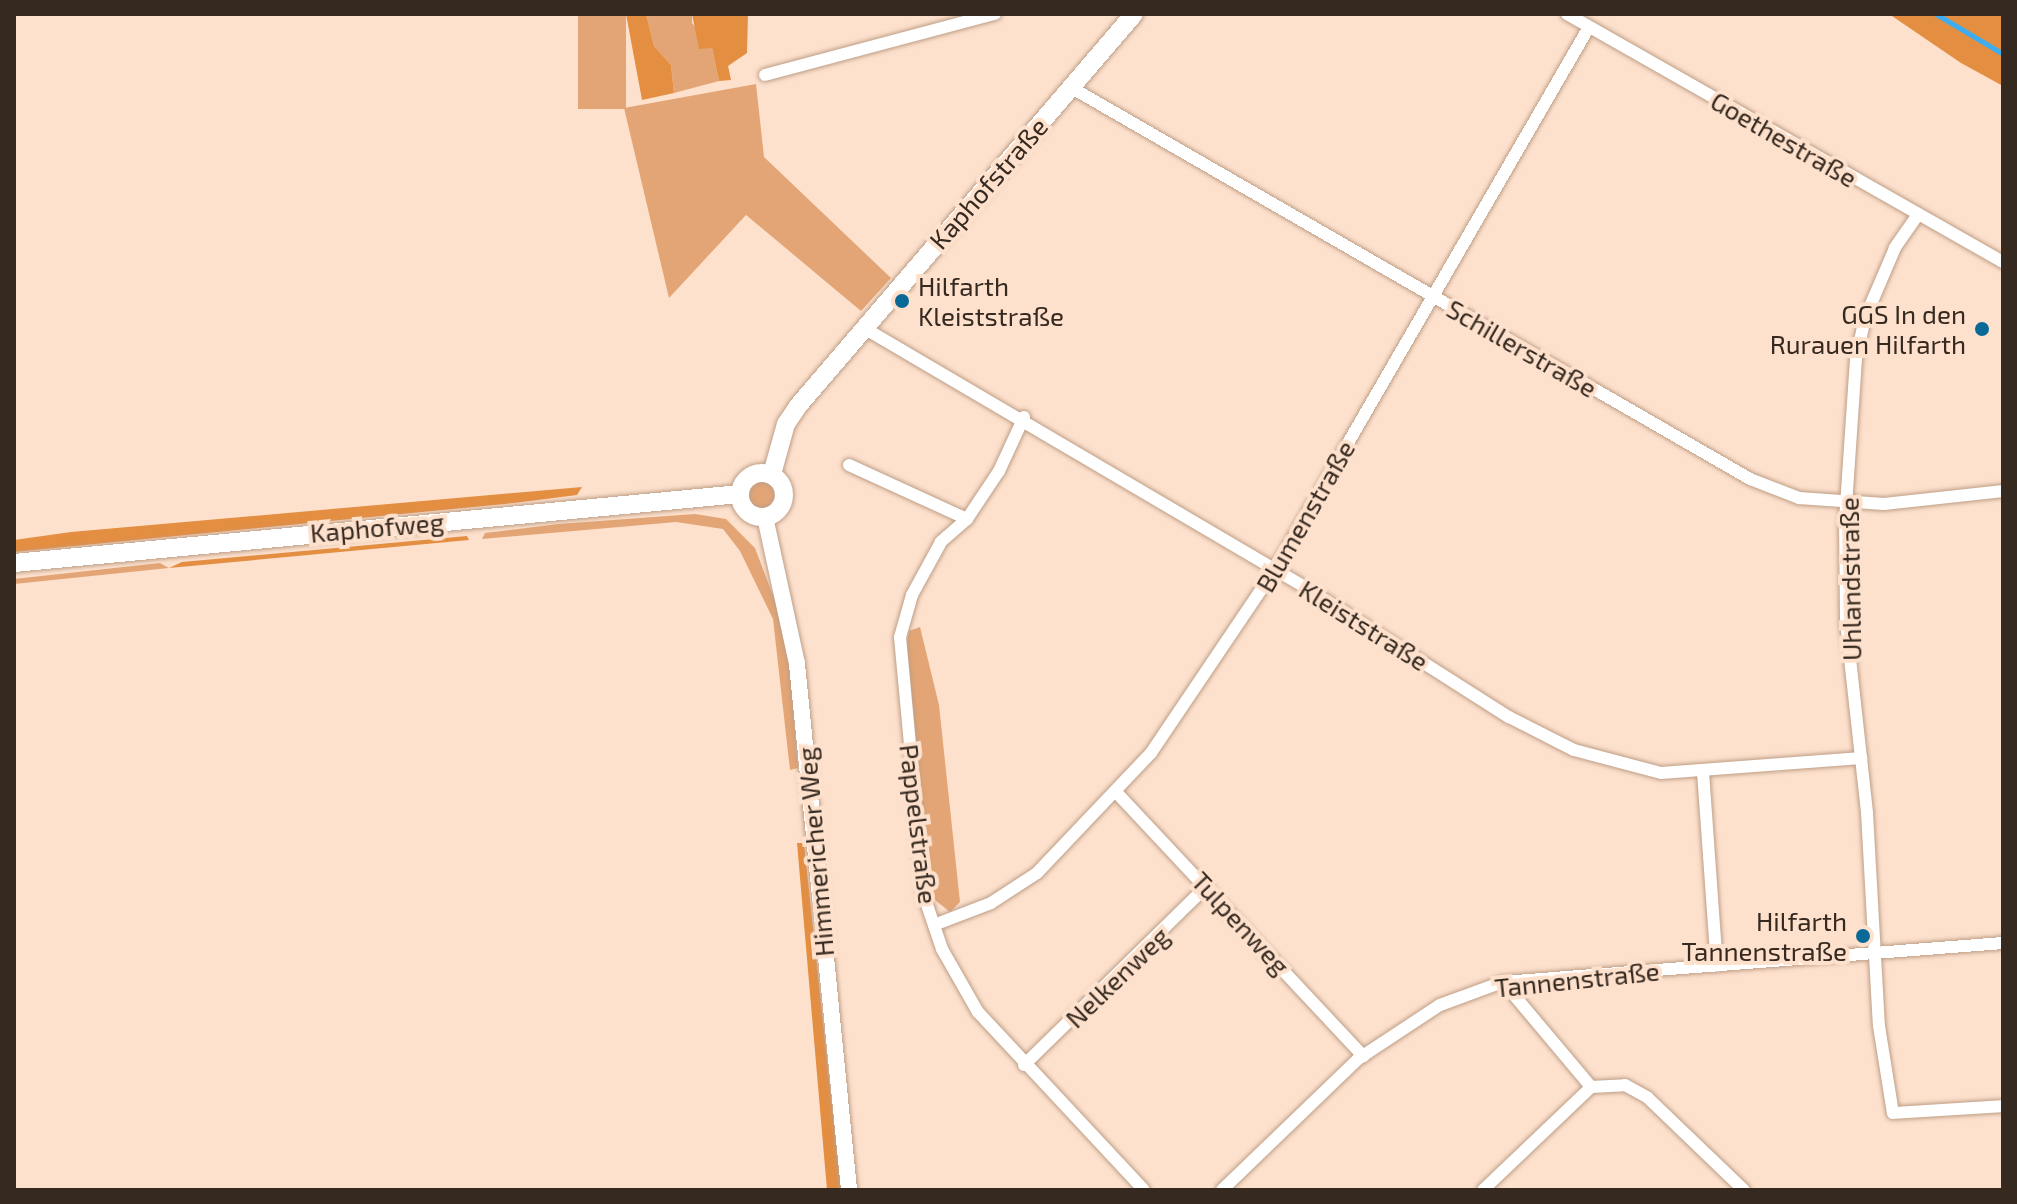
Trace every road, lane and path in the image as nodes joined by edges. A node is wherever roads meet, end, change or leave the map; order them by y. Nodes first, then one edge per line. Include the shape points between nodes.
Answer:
1 (995, 14) edge
2 (1134, 14) edge
3 (1567, 14) edge
4 (1589, 27) junction
5 (765, 75) dead end
6 (1072, 88) junction
7 (1917, 216) junction
8 (2003, 262) edge
9 (1433, 297) junction
10 (864, 328) junction
11 (1024, 417) junction
12 (849, 465) dead end
13 (772, 474) junction
14 (2003, 491) edge
15 (740, 494) junction
16 (1848, 501) junction
17 (765, 517) junction
18 (967, 519) junction
19 (14, 563) edge
20 (1275, 569) junction
21 (1861, 758) junction
22 (1703, 772) junction
23 (1116, 792) junction
24 (1207, 886) junction
25 (934, 925) junction
26 (2003, 943) edge
27 (1874, 955) junction
28 (1717, 965) junction
29 (1503, 982) junction
30 (1363, 1056) junction
31 (1024, 1065) junction
32 (1591, 1087) junction
33 (2003, 1106) edge
34 (849, 1190) edge
35 (1144, 1190) edge
36 (1222, 1190) edge
37 (1483, 1190) edge
38 (1744, 1190) edge

1 - 5 street
2 - 6 main road, Kaphofstraße
3 - 4 street, Goethestraße
4 - 7 street, Goethestraße
4 - 9 street, Blumenstraße
6 - 9 street, Schillerstraße
6 - 10 main road, Kaphofstraße
7 - 8 street, Goethestraße
7 - 16 street, Uhlandstraße via 1895,248 1865,318 1856,359
9 - 16 street, Schillerstraße via 1750,479 1799,498
9 - 20 street, Blumenstraße
10 - 11 street, Kleiststraße
10 - 13 main road, Kaphofstraße via 786,424
11 - 18 street, Pappelstraße via 999,471
11 - 20 street, Kleiststraße
12 - 18 street
13 - 15 main road via 751,475
13 - 17 main road via 785,494 779,510
14 - 16 street, Schillerstraße via 1884,504
15 - 17 main road via 747,511
15 - 19 main road, Kaphofweg
16 - 21 street, Uhlandstraße via 1846,622
17 - 34 street, Himmericher Weg via 797,664
18 - 25 street, Pappelstraße via 941,542 912,595 900,637 924,896
20 - 22 street, Kleiststraße via 1509,717 1574,750 1661,773
20 - 23 street, Blumenstraße via 1203,681
21 - 22 street, Kleiststraße
21 - 27 street, Uhlandstraße
22 - 28 street
23 - 24 street, Tulpenweg
23 - 25 street, Blumenstraße via 1037,873 991,903
24 - 30 street, Tulpenweg
24 - 31 street, Nelkenweg
25 - 31 street, Pappelstraße via 965,992
26 - 27 street, Tannenstraße
27 - 28 street, Tannenstraße
27 - 33 street, Uhlandstraße via 1893,1113
28 - 29 street, Tannenstraße
29 - 30 street, Tannenstraße via 1440,1005
29 - 32 street
30 - 36 street, Tannenstraße
31 - 35 street, Pappelstraße
32 - 37 street
32 - 38 street via 1625,1085 1648,1098

